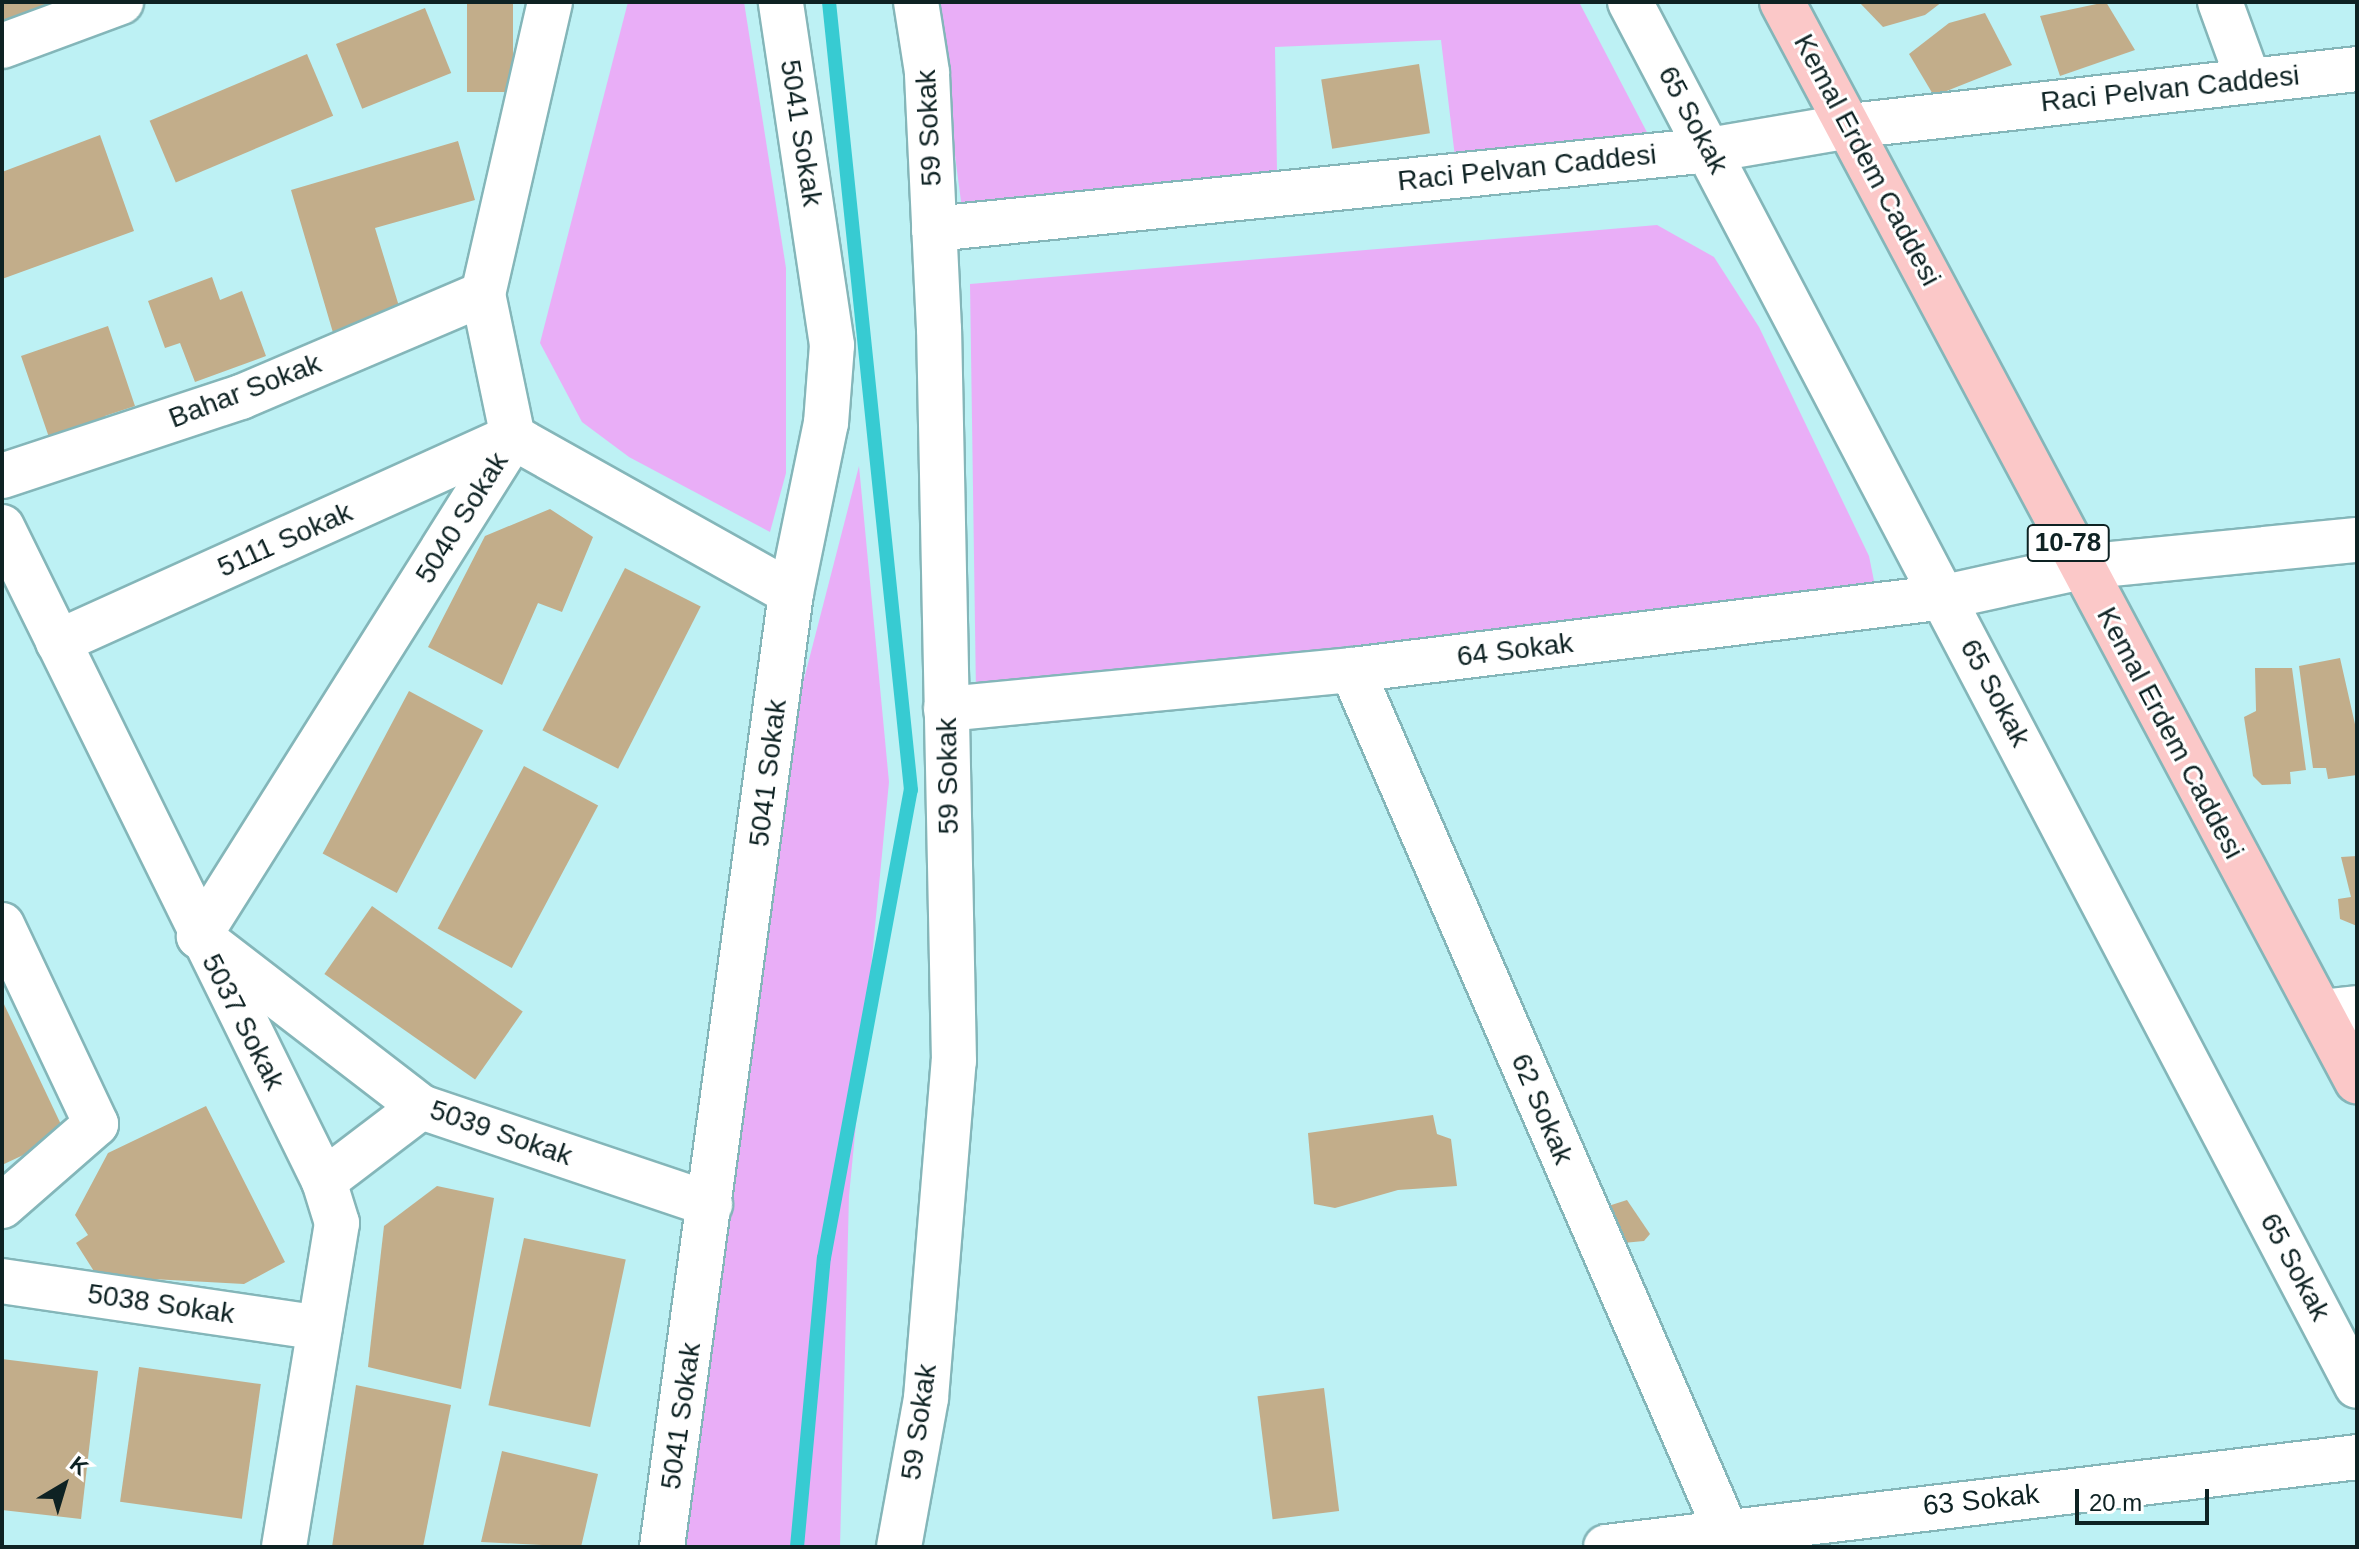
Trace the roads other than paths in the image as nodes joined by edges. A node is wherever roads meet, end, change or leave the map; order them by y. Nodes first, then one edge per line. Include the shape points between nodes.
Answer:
1 (121, 2) edge
2 (550, 2) edge
3 (781, 2) edge
4 (916, 2) edge
5 (1630, 2) edge
6 (1782, 2) edge
7 (2220, 2) edge
8 (2, 46) edge
9 (2357, 69) edge
10 (2248, 79) junction
11 (1850, 126) junction
12 (1709, 150) junction
13 (934, 229) junction
14 (483, 294) junction
15 (513, 437) junction
16 (2, 476) edge
17 (2, 527) edge
18 (2357, 540) edge
19 (2081, 567) junction
20 (791, 593) junction
21 (1945, 597) junction
22 (58, 642) junction
23 (1352, 670) junction
24 (946, 709) junction
25 (2, 925) edge
26 (199, 936) junction
27 (2339, 1010) edge
28 (2357, 1081) edge
29 (421, 1107) junction
30 (324, 1181) junction
31 (710, 1204) junction
32 (2, 1206) edge
33 (2, 1281) edge
34 (320, 1328) junction
35 (2357, 1386) edge
36 (2357, 1457) edge
37 (1728, 1538) edge
38 (284, 1547) edge
39 (662, 1547) edge
40 (899, 1547) edge
41 (1606, 1547) edge

1 - 8 street
2 - 14 street, 5040 Sokak
3 - 20 street, 5041 Sokak via 832,345 826,423
4 - 13 street, 59 Sokak
5 - 12 street, 65 Sokak
6 - 11 main road, Kemal Erdem Caddesi / 10-78
7 - 10 street
9 - 10 street, Raci Pelvan Caddesi
10 - 11 street, Raci Pelvan Caddesi
11 - 12 street, Raci Pelvan Caddesi
11 - 19 main road, Kemal Erdem Caddesi / 10-78
12 - 13 street, Raci Pelvan Caddesi
12 - 21 street, 65 Sokak
13 - 24 street, 59 Sokak
14 - 15 street, 5040 Sokak
14 - 16 street, Bahar Sokak via 241,397
15 - 20 street
15 - 22 street, 5111 Sokak
15 - 26 street, 5040 Sokak
17 - 22 street, 5037 Sokak
18 - 19 street, 64 Sokak
19 - 21 street, 64 Sokak
19 - 27 main road, Kemal Erdem Caddesi / 10-78
20 - 31 street, 5041 Sokak
21 - 23 street, 64 Sokak
21 - 35 street, 65 Sokak
22 - 26 street, 5037 Sokak
23 - 24 street, 64 Sokak
23 - 37 street, 62 Sokak
24 - 40 street, 59 Sokak via 954,1061 926,1398
25 - 32 street via 96,1124
26 - 29 street, 5039 Sokak
26 - 30 street, 5037 Sokak
27 - 28 main road, Kemal Erdem Caddesi / 10-78
29 - 30 street
29 - 31 street, 5039 Sokak
30 - 34 street, 5037 Sokak via 337,1223
31 - 39 street, 5041 Sokak
33 - 34 street, 5038 Sokak
34 - 38 street, 5037 Sokak
36 - 37 street, 63 Sokak
37 - 41 street, 63 Sokak

